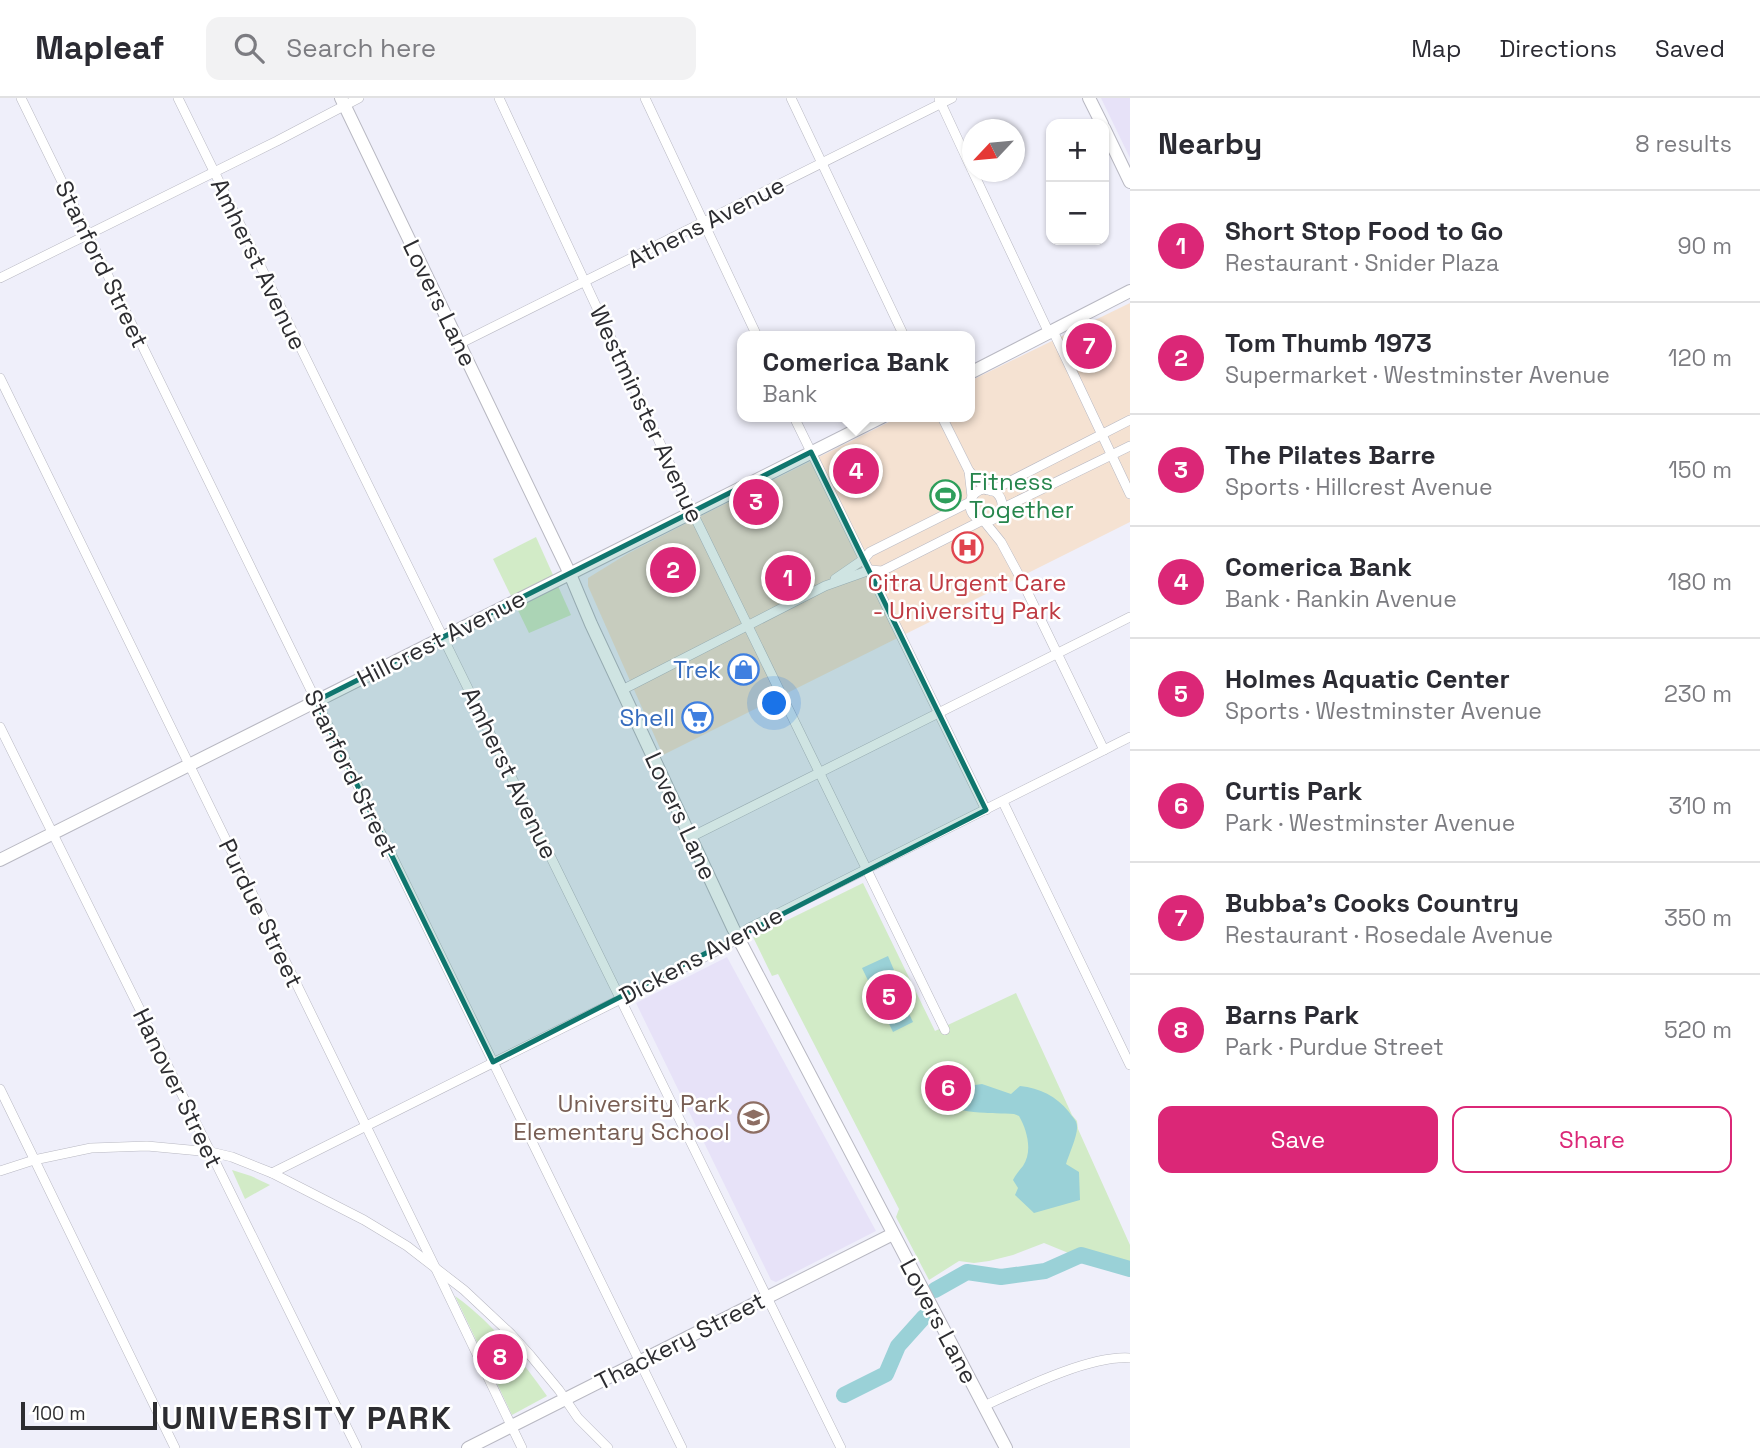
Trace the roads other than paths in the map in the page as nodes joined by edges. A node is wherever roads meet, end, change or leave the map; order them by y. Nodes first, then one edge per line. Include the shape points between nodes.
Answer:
1 (21, 98) edge
2 (178, 98) edge
3 (359, 98) edge
4 (499, 98) edge
5 (645, 98) edge
6 (791, 98) edge
7 (952, 98) edge
8 (1089, 98) edge
9 (940, 101) edge
10 (343, 102) edge
11 (1100, 119) edge
12 (1109, 138) edge
13 (962, 148) edge
14 (822, 164) junction
15 (214, 172) junction
16 (978, 182) edge
17 (1130, 182) edge
18 (704, 223) junction
19 (87, 235) junction
20 (0, 278) edge
21 (586, 282) junction
22 (1130, 291) edge
23 (755, 331) edge
24 (902, 331) edge
25 (1051, 332) junction
26 (459, 344) junction
27 (975, 370) edge
28 (0, 378) edge
29 (1130, 420) edge
30 (796, 422) edge
31 (872, 422) edge
32 (944, 422) edge
33 (1102, 434) junction
34 (1130, 446) edge
35 (811, 452) junction
36 (1112, 455) junction
37 (969, 471) junction
38 (989, 490) junction
39 (1130, 494) edge
40 (971, 500) junction
41 (692, 512) junction
42 (1000, 512) junction
43 (982, 521) junction
44 (1001, 542) junction
45 (864, 559) junction
46 (870, 570) junction
47 (570, 574) junction
48 (825, 586) junction
49 (1130, 617) edge
50 (747, 626) junction
51 (443, 637) junction
52 (1058, 653) junction
53 (622, 690) junction
54 (316, 701) junction
55 (939, 713) junction
56 (0, 727) edge
57 (1130, 737) edge
58 (1104, 750) junction
59 (188, 765) junction
60 (819, 773) junction
61 (1003, 802) junction
62 (986, 810) junction
63 (52, 834) junction
64 (691, 837) junction
65 (0, 860) edge
66 (866, 869) junction
67 (738, 937) junction
68 (621, 1000) junction
69 (945, 1030) dead end
70 (493, 1062) junction
71 (1130, 1065) edge
72 (0, 1089) edge
73 (367, 1127) junction
74 (211, 1152) junction
75 (34, 1160) junction
76 (0, 1171) edge
77 (272, 1173) junction
78 (893, 1234) junction
79 (435, 1267) junction
80 (766, 1297) junction
81 (1130, 1358) edge
82 (639, 1361) junction
83 (564, 1399) junction
84 (984, 1406) junction
85 (511, 1426) junction
86 (175, 1448) edge
87 (357, 1448) edge
88 (468, 1448) edge
89 (522, 1448) edge
90 (608, 1448) edge
91 (682, 1448) edge
92 (841, 1448) edge
93 (1006, 1448) edge

1 - 19 street, Stanford Street
2 - 15 street, Amherst Avenue
3 - 10 street
4 - 21 street, Westminster Avenue
5 - 18 street
6 - 14 street
7 - 9 street, Athens Avenue
8 - 11 street
9 - 13 street
9 - 14 street, Athens Avenue
10 - 15 street
10 - 26 street, Lovers Lane
12 - 17 street
14 - 18 street, Athens Avenue
14 - 24 street
15 - 19 street
15 - 51 street, Amherst Avenue
16 - 25 street
18 - 21 street, Athens Avenue
18 - 23 street
19 - 20 street
19 - 54 street, Stanford Street
21 - 26 street, Athens Avenue
21 - 41 street, Westminster Avenue
22 - 25 street
25 - 27 street
25 - 33 street
26 - 47 street, Lovers Lane
28 - 59 street, Purdue Street
29 - 33 street
30 - 35 street
31 - 35 street, Hillcrest Avenue
32 - 37 street
33 - 36 street
33 - 38 street
34 - 36 street
35 - 41 street, Hillcrest Avenue
35 - 45 street
36 - 39 street
36 - 42 street
37 - 38 street
37 - 40 street
38 - 40 street via 978,491
38 - 42 street via 1000,498
40 - 43 street via 972,513
40 - 45 street via 870,551
41 - 47 street, Hillcrest Avenue
41 - 50 street, Westminster Avenue
42 - 43 street via 992,520
42 - 44 street
43 - 44 street
43 - 46 street via 882,571
44 - 52 street
45 - 46 street
45 - 48 street
46 - 48 street
46 - 55 street
47 - 51 street, Hillcrest Avenue
47 - 53 street, Lovers Lane
48 - 50 street
49 - 52 street
50 - 53 street
50 - 60 street, Westminster Avenue
51 - 54 street, Hillcrest Avenue
51 - 68 street, Amherst Avenue
52 - 55 street
52 - 58 street
53 - 64 street, Lovers Lane
54 - 59 street, Hillcrest Avenue
54 - 70 street, Stanford Street
55 - 60 street
55 - 62 street
56 - 63 street, Hanover Street
57 - 58 street, Dickens Avenue
58 - 61 street, Dickens Avenue
59 - 63 street, Hillcrest Avenue
59 - 73 street, Purdue Street
60 - 64 street
60 - 66 street, Westminster Avenue
61 - 62 street, Dickens Avenue
61 - 71 street
62 - 66 street, Dickens Avenue
63 - 65 street, Hillcrest Avenue
63 - 74 street, Hanover Street
64 - 67 street, Lovers Lane
66 - 67 street, Dickens Avenue
66 - 69 street, Westminster Avenue
67 - 68 street, Dickens Avenue
67 - 78 street, Lovers Lane
68 - 70 street, Dickens Avenue
68 - 80 street, Amherst Avenue
70 - 73 street, Dickens Avenue
70 - 82 street, Stanford Street
72 - 75 street
73 - 77 street, Dickens Avenue
73 - 79 street, Purdue Street
74 - 75 street via 118,1146
74 - 77 street
74 - 87 street, Hanover Street
75 - 76 street
75 - 86 street
77 - 79 street via 364,1220
78 - 80 street, Thackery Street
78 - 84 street, Lovers Lane
79 - 83 street via 511,1334
79 - 85 street, Purdue Street
80 - 82 street, Thackery Street
80 - 92 street, Amherst Avenue
81 - 84 street via 1065,1372
82 - 83 street, Thackery Street
82 - 91 street, Stanford Street
83 - 85 street, Thackery Street
83 - 90 street
84 - 93 street, Lovers Lane
85 - 88 street, Thackery Street
85 - 89 street, Purdue Street

